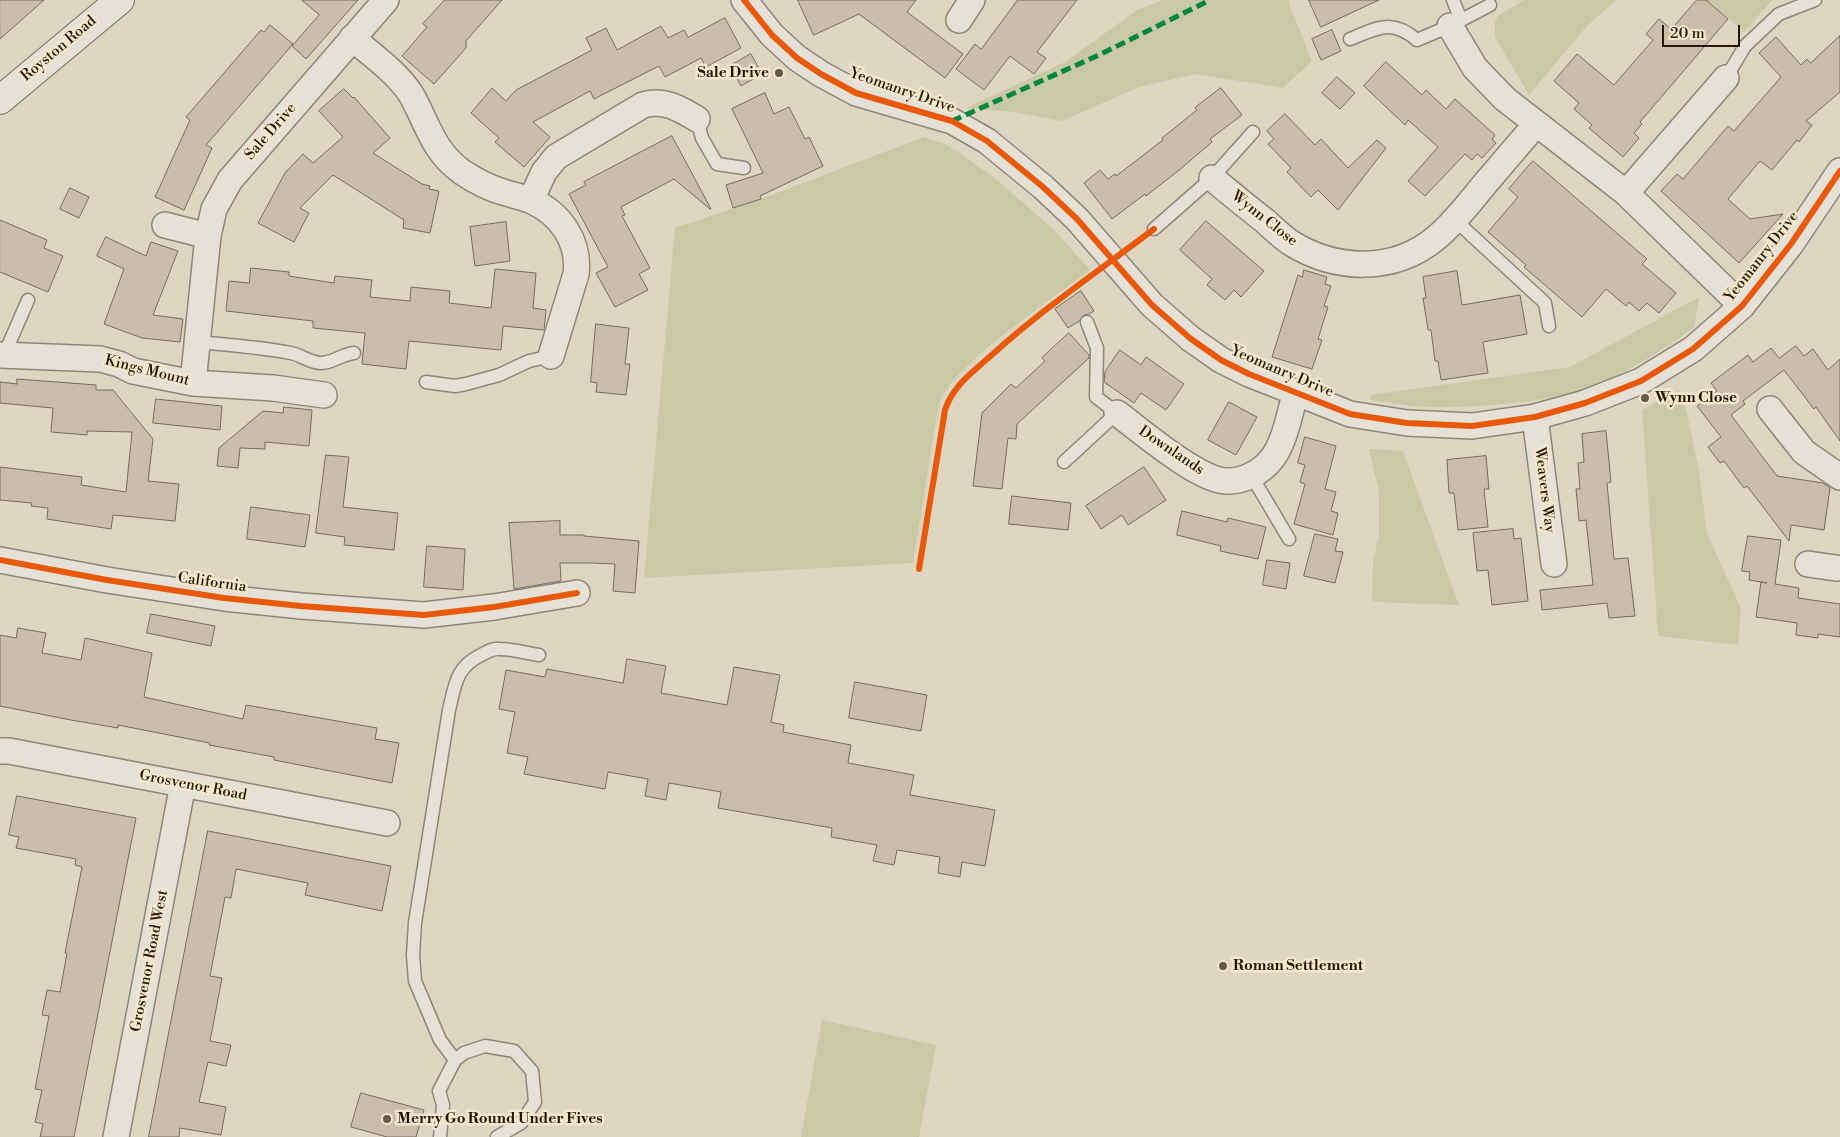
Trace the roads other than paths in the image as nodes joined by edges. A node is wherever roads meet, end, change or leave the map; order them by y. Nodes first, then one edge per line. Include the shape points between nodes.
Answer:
1 (386, 0) edge
2 (744, 0) edge
3 (1454, 0) edge
4 (1814, 0) edge
5 (107, 4) edge
6 (1490, 5) dead end
7 (1456, 23) junction
8 (352, 38) junction
9 (1350, 39) dead end
10 (1726, 78) joint
11 (0, 100) edge
12 (697, 119) joint
13 (1536, 124) junction
14 (1253, 132) dead end
15 (744, 168) dead end
16 (1840, 172) edge
17 (1212, 178) junction
18 (1626, 193) junction
19 (531, 200) junction
20 (1455, 220) junction
21 (165, 225) dead end
22 (1154, 229) dead end
23 (208, 236) junction
24 (28, 300) dead end
25 (1742, 306) junction
26 (1087, 322) dead end
27 (1549, 326) dead end
28 (198, 342) junction
29 (354, 353) dead end
30 (2, 355) edge
31 (552, 356) joint
32 (426, 382) dead end
33 (193, 383) junction
34 (324, 394) dead end
35 (1295, 394) junction
36 (1770, 409) dead end
37 (1117, 413) junction
38 (1535, 417) junction
39 (1064, 462) dead end
40 (1251, 476) junction
41 (1840, 477) edge
42 (1289, 539) dead end
43 (0, 560) edge
44 (1839, 562) edge
45 (1554, 564) dead end
46 (1808, 564) dead end
47 (576, 593) dead end
48 (538, 655) dead end
49 (0, 751) edge
50 (183, 784) junction
51 (386, 823) dead end
52 (455, 1060) junction
53 (116, 1137) edge
54 (440, 1137) edge
55 (498, 1137) edge

1 - 8 street, Sale Drive
2 - 35 street, Yeomanry Drive via 772,35 821,74 856,93 952,121 987,141 1077,219 1152,305 1191,339 1221,360
3 - 7 lane
4 - 10 lane via 1779,14 1745,46
5 - 11 main road, Royston Road
6 - 7 lane
7 - 9 lane via 1417,40 1406,30 1390,26
7 - 13 street via 1475,68 1505,99
8 - 19 street via 403,84 445,158 482,184
8 - 23 street, Sale Drive via 230,180 214,209
10 - 18 street
12 - 15 lane via 702,138 717,164
12 - 19 street via 663,102 643,105 556,157 544,172
13 - 18 street
13 - 20 street, Wynn Close
14 - 17 lane
16 - 25 street, Yeomanry Drive
17 - 20 street, Wynn Close via 1290,242 1314,255 1347,263 1376,265 1403,258 1436,238
17 - 22 lane
18 - 25 street
19 - 31 street via 545,208 570,235 578,262
20 - 27 lane via 1545,303
21 - 23 street
23 - 28 street, Sale Drive
24 - 30 lane
25 - 38 street, Yeomanry Drive via 1693,350 1641,381 1585,403
26 - 37 lane, Downlands via 1097,348 1096,397
28 - 29 lane via 277,350 321,363
28 - 33 street, Sale Drive
30 - 33 street, Kings Mount via 100,359 133,371
31 - 32 lane via 466,384 455,386
33 - 34 street, Kings Mount
35 - 38 street, Yeomanry Drive via 1350,414 1407,423 1472,426
35 - 40 street, Downlands via 1277,450 1270,461
36 - 41 street via 1804,452
37 - 39 lane
37 - 40 street, Downlands via 1192,469 1211,478 1226,481
38 - 45 street, Weavers Way
40 - 42 lane
43 - 47 street, California via 224,598 424,615
44 - 46 street
48 - 52 lane via 499,648 473,659 456,679 449,710 412,955 415,982 440,1040
49 - 50 street, Grosvenor Road
50 - 51 street, Grosvenor Road
50 - 53 street, Grosvenor Road West
52 - 54 lane via 439,1091 443,1105
52 - 55 lane via 464,1052 485,1046 514,1051 532,1071 535,1102 520,1122

